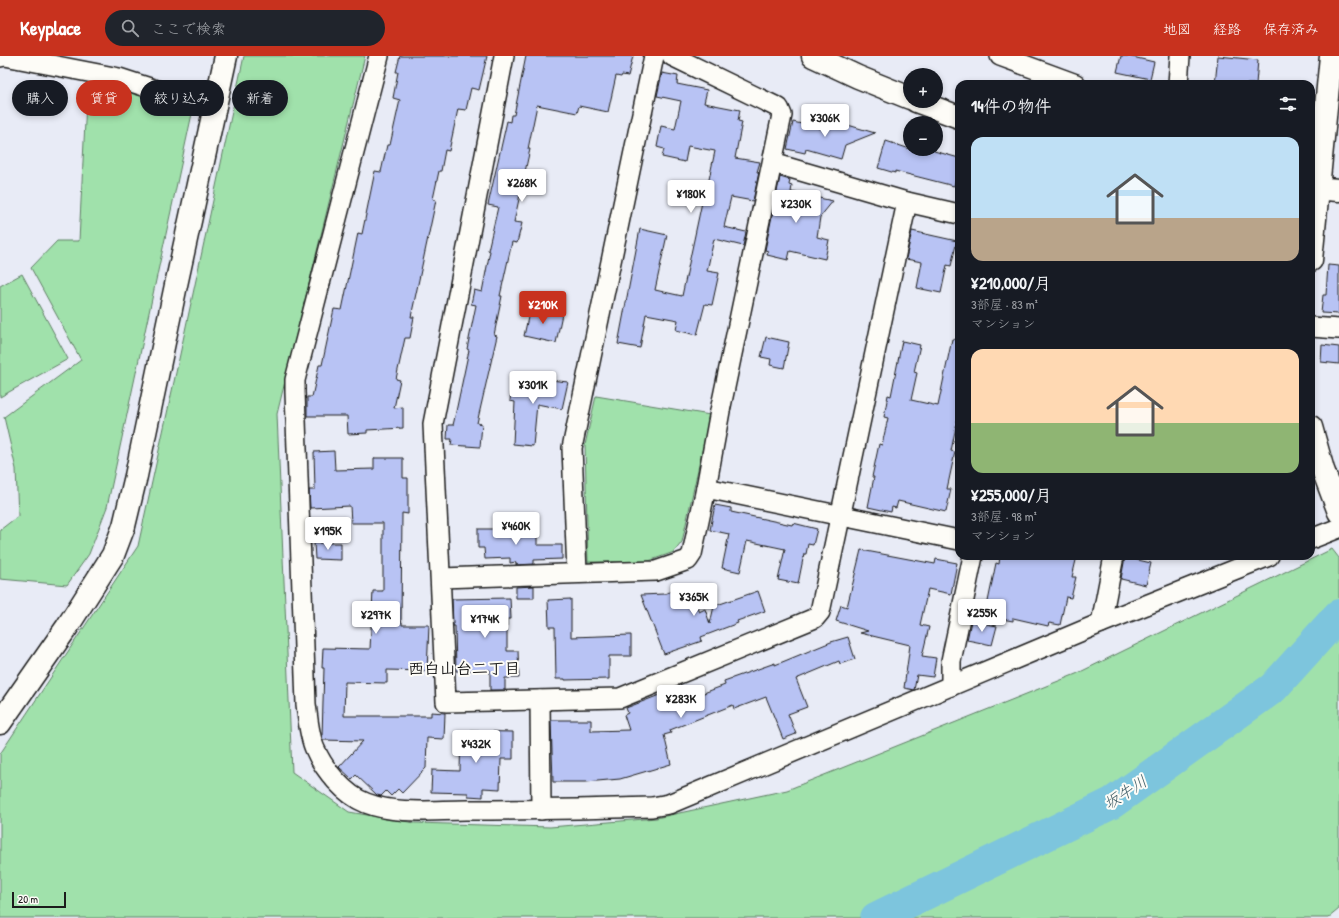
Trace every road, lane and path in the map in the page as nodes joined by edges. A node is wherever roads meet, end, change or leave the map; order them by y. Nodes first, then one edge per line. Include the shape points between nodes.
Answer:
1 (226, 56) edge
2 (379, 56) edge
3 (504, 56) edge
4 (654, 56) edge
5 (672, 56) edge
6 (813, 56) edge
7 (1180, 56) edge
8 (1331, 56) edge
9 (0, 57) edge
10 (1004, 57) edge
11 (221, 80) edge
12 (1065, 80) edge
13 (1178, 80) edge
14 (140, 85) edge
15 (903, 95) edge
16 (935, 108) edge
17 (213, 116) edge
18 (955, 116) edge
19 (772, 163) junction
20 (1315, 180) edge
21 (1315, 188) edge
22 (1339, 190) edge
23 (907, 202) junction
24 (955, 213) edge
25 (1315, 327) edge
26 (1339, 329) edge
27 (1315, 441) edge
28 (706, 488) junction
29 (1339, 512) edge
30 (840, 515) junction
31 (1339, 528) edge
32 (1315, 537) edge
33 (955, 539) edge
34 (972, 560) edge
35 (1113, 560) edge
36 (1259, 560) edge
37 (577, 573) junction
38 (441, 578) junction
39 (1101, 623) junction
40 (951, 686) junction
41 (540, 700) junction
42 (0, 723) edge
43 (541, 810) junction

1 - 11 street
2 - 43 street via 295,380 306,704 309,727 314,749 327,771 343,788 366,803 395,810
3 - 38 street via 433,424
4 - 37 street via 572,448
5 - 19 street via 779,108 782,115
6 - 15 street
7 - 13 street
8 - 20 street
9 - 14 street via 119,78
10 - 12 street
16 - 18 street
17 - 42 street via 124,526 113,555 80,608
19 - 23 street
19 - 28 street via 721,403
21 - 22 street
23 - 24 street
23 - 30 street
25 - 26 street
27 - 29 street
28 - 30 street
28 - 37 street via 692,554 688,560 656,571
30 - 33 street
30 - 41 street via 820,612 814,618 620,698
31 - 32 street
34 - 40 street via 951,661
35 - 39 street
36 - 39 street
37 - 38 street
38 - 41 street via 446,702
39 - 40 street
40 - 43 street via 669,804 652,807
41 - 43 street

